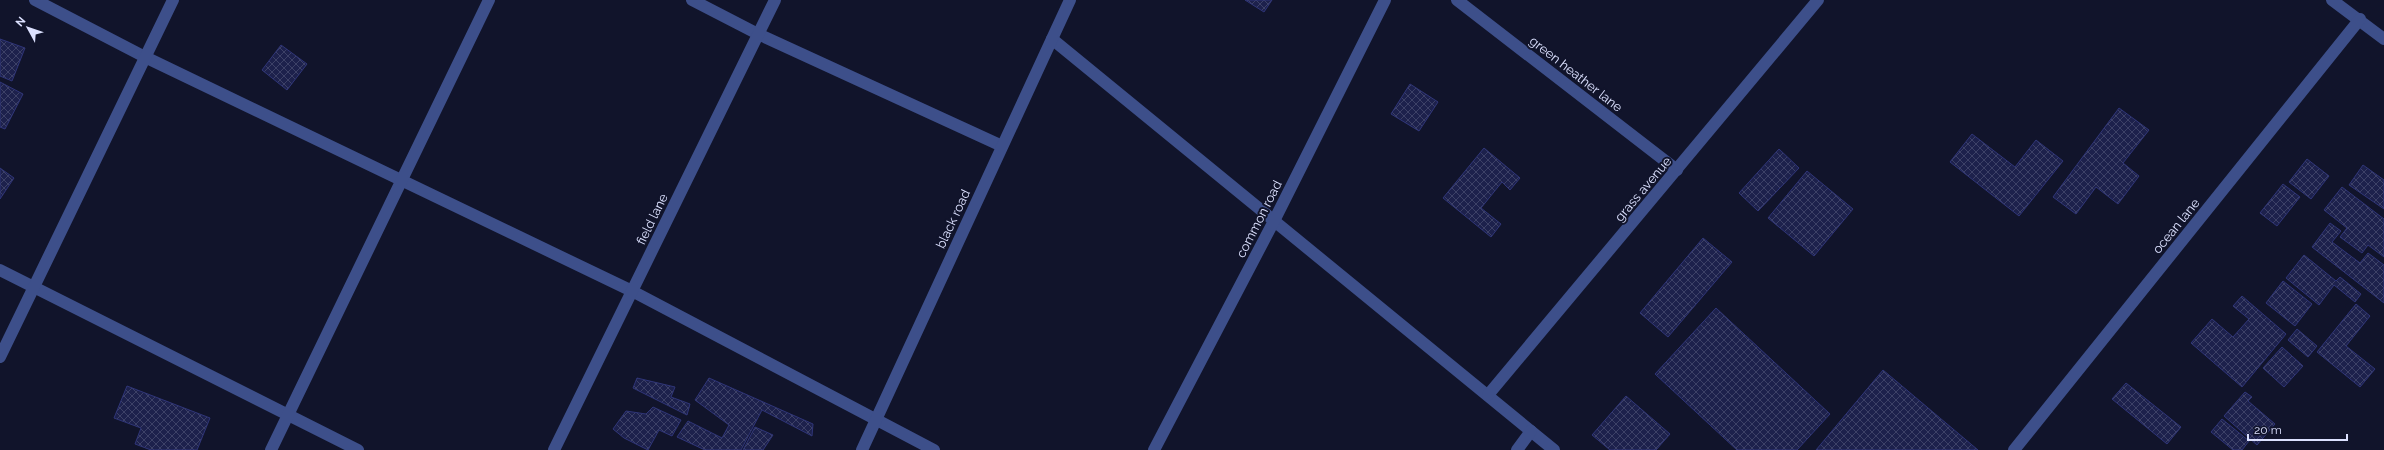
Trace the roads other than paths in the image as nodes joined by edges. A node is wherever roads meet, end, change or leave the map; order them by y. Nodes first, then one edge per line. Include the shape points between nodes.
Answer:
1 (35, 0) edge
2 (173, 0) edge
3 (489, 0) edge
4 (692, 0) edge
5 (775, 0) edge
6 (1070, 0) edge
7 (1385, 0) edge
8 (1457, 0) edge
9 (1818, 0) edge
10 (2332, 0) edge
11 (2360, 19) junction
12 (758, 34) junction
13 (1052, 39) junction
14 (2384, 39) edge
15 (145, 57) junction
16 (1002, 146) junction
17 (1677, 170) junction
18 (402, 181) junction
19 (1274, 221) junction
20 (0, 270) edge
21 (34, 287) junction
22 (632, 291) junction
23 (0, 357) edge
24 (1488, 395) junction
25 (288, 414) junction
26 (876, 419) junction
27 (1531, 431) junction
28 (271, 450) edge
29 (358, 450) edge
30 (554, 450) edge
31 (862, 450) edge
32 (934, 450) edge
33 (1154, 450) edge
34 (1517, 450) edge
35 (1554, 450) edge
36 (2014, 450) edge

1 - 15 street
2 - 15 street
3 - 18 street
4 - 12 street
5 - 12 street, field lane
6 - 13 street, black road
7 - 19 street, common road
8 - 17 street, green heather lane
9 - 17 street, grass avenue
10 - 11 street
11 - 14 street
11 - 36 street, ocean lane
12 - 16 street
12 - 22 street, field lane
13 - 16 street, black road
13 - 19 street
15 - 18 street
15 - 21 street
16 - 26 street, black road
17 - 24 street, grass avenue
18 - 22 street
18 - 25 street
19 - 24 street
19 - 33 street, common road
20 - 21 street
21 - 23 street
21 - 25 street
22 - 26 street
22 - 30 street, field lane
24 - 27 street
25 - 28 street
25 - 29 street
26 - 31 street, black road
26 - 32 street
27 - 34 street
27 - 35 street

